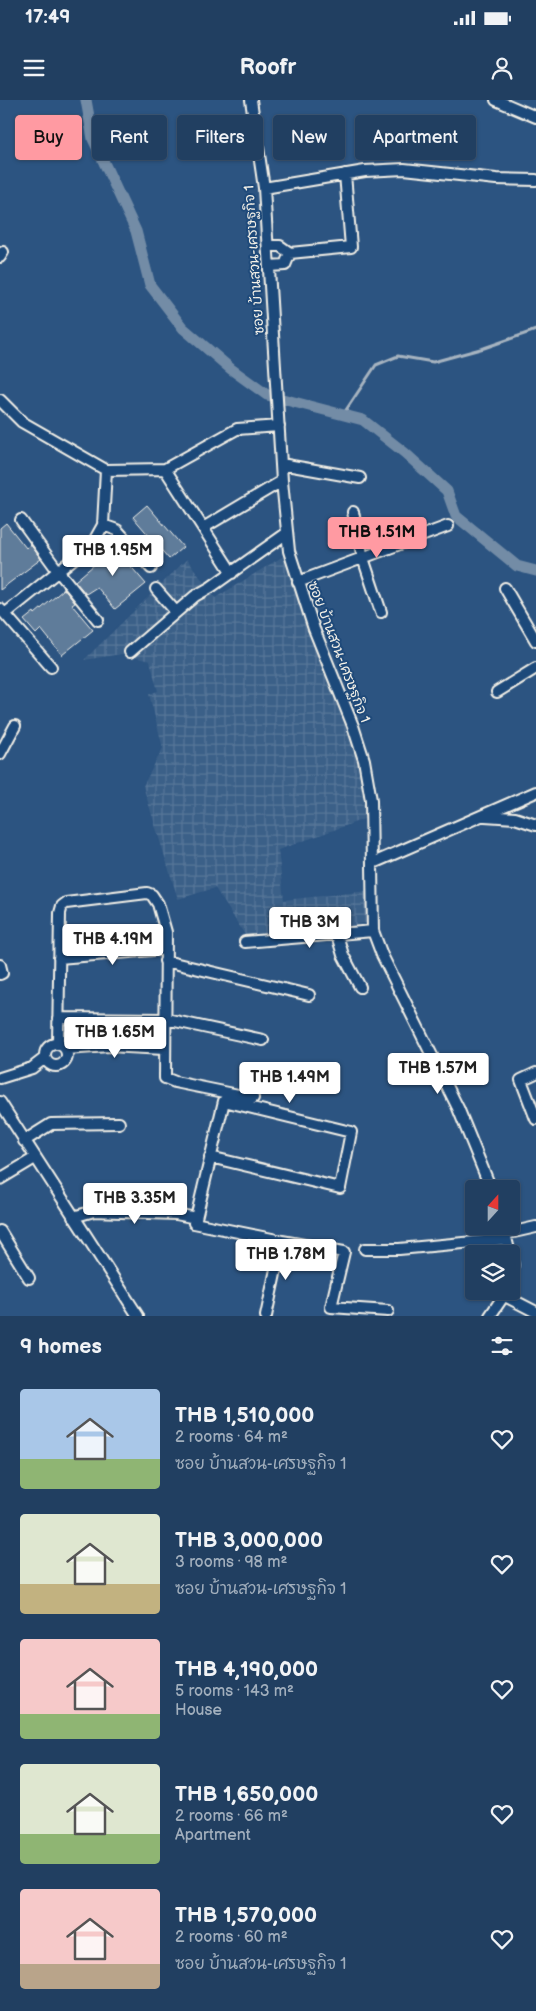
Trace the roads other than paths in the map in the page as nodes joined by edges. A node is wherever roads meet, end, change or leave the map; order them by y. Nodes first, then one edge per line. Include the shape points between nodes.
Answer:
1 (251, 100) edge
2 (496, 100) edge
3 (536, 117) edge
4 (345, 174) junction
5 (536, 180) edge
6 (264, 188) junction
7 (268, 246) junction
8 (290, 253) junction
9 (269, 266) junction
10 (0, 400) edge
11 (279, 426) junction
12 (282, 464) junction
13 (165, 469) junction
14 (106, 470) junction
15 (360, 478) dead end
16 (282, 480) junction
17 (353, 512) dead end
18 (21, 520) dead end
19 (104, 525) junction
20 (448, 526) dead end
21 (202, 528) junction
22 (287, 533) junction
23 (363, 558) junction
24 (150, 568) dead end
25 (58, 571) junction
26 (232, 573) junction
27 (298, 582) junction
28 (505, 588) dead end
29 (156, 589) dead end
30 (2, 612) edge
31 (176, 612) junction
32 (381, 612) dead end
33 (98, 620) dead end
34 (536, 641) edge
35 (130, 652) dead end
36 (52, 667) dead end
37 (536, 668) edge
38 (497, 692) dead end
39 (15, 726) dead end
40 (0, 754) edge
41 (536, 792) edge
42 (481, 816) junction
43 (536, 825) edge
44 (373, 863) junction
45 (373, 931) junction
46 (337, 935) junction
47 (245, 942) dead end
48 (166, 949) junction
49 (59, 958) junction
50 (165, 961) junction
51 (0, 965) edge
52 (0, 974) edge
53 (360, 987) dead end
54 (309, 995) dead end
55 (58, 1018) junction
56 (166, 1019) junction
57 (263, 1040) dead end
58 (62, 1046) junction
59 (164, 1049) junction
60 (45, 1058) junction
61 (536, 1074) edge
62 (0, 1078) edge
63 (253, 1098) dead end
64 (0, 1102) edge
65 (536, 1119) edge
66 (120, 1123) dead end
67 (24, 1141) junction
68 (210, 1157) junction
69 (35, 1158) junction
70 (0, 1178) edge
71 (487, 1180) edge
72 (73, 1217) junction
73 (196, 1218) junction
74 (536, 1227) edge
75 (520, 1230) edge
76 (0, 1231) edge
77 (492, 1235) edge
78 (282, 1241) junction
79 (365, 1249) dead end
80 (30, 1278) dead end
81 (502, 1300) edge
82 (516, 1300) edge
83 (388, 1311) dead end
84 (536, 1312) edge
85 (138, 1316) edge
86 (266, 1316) edge
87 (490, 1316) edge

1 - 6 street, ซอย บ้านสวน-เศรษฐกิจ 1
2 - 3 street
4 - 5 street via 404,169
4 - 6 street
4 - 8 street via 351,247
6 - 7 street, ซอย บ้านสวน-เศรษฐกิจ 1
7 - 8 street via 280,246
7 - 9 street, ซอย บ้านสวน-เศรษฐกิจ 1
8 - 9 street via 285,265
9 - 11 street, ซอย บ้านสวน-เศรษฐกิจ 1
10 - 14 street via 22,422
11 - 12 street, ซอย บ้านสวน-เศรษฐกิจ 1
11 - 13 street via 237,429
12 - 15 street
12 - 16 street, ซอย บ้านสวน-เศรษฐกิจ 1
13 - 14 street
13 - 21 street
14 - 19 street
16 - 21 street
16 - 22 street, ซอย บ้านสวน-เศรษฐกิจ 1
17 - 23 street
18 - 25 street
19 - 24 street via 117,530
19 - 25 street via 93,543
20 - 23 street
21 - 26 street
22 - 26 street
22 - 27 street, ซอย บ้านสวน-เศรษฐกิจ 1
23 - 27 street
23 - 32 street
25 - 30 street
25 - 33 street
26 - 31 street
27 - 44 street, ซอย บ้านสวน-เศรษฐกิจ 1 via 364,760 371,800
28 - 34 street
29 - 31 street
30 - 36 street
31 - 35 street
37 - 38 street
39 - 40 street
41 - 42 street
42 - 43 street via 515,818
42 - 44 street
44 - 45 street, ซอย บ้านสวน-เศรษฐกิจ 1
45 - 46 street
45 - 71 street, ซอย บ้านสวน-เศรษฐกิจ 1 via 458,1108
46 - 47 street
46 - 53 street via 343,955
48 - 49 street
48 - 49 street via 166,932 158,904 152,895 146,893 66,903 60,913
48 - 50 street
49 - 55 street
50 - 54 street
50 - 56 street
51 - 52 street
55 - 56 street
55 - 58 street
56 - 57 street
56 - 59 street
58 - 59 street
58 - 60 street via 52,1044 47,1047
58 - 60 street via 67,1057 60,1066 48,1063
59 - 63 street via 165,1078
60 - 62 street via 32,1068
61 - 65 street via 521,1080
64 - 67 street
66 - 67 street via 51,1124
67 - 69 street
68 - 68 street via 340,1188 351,1132 224,1101
68 - 73 street
69 - 70 street
69 - 72 street
72 - 73 street via 94,1211 176,1214
72 - 85 street
73 - 78 street via 194,1223
74 - 75 street
76 - 80 street
77 - 79 street via 400,1249
78 - 83 street via 344,1252 331,1307
78 - 86 street
81 - 87 street
82 - 84 street

